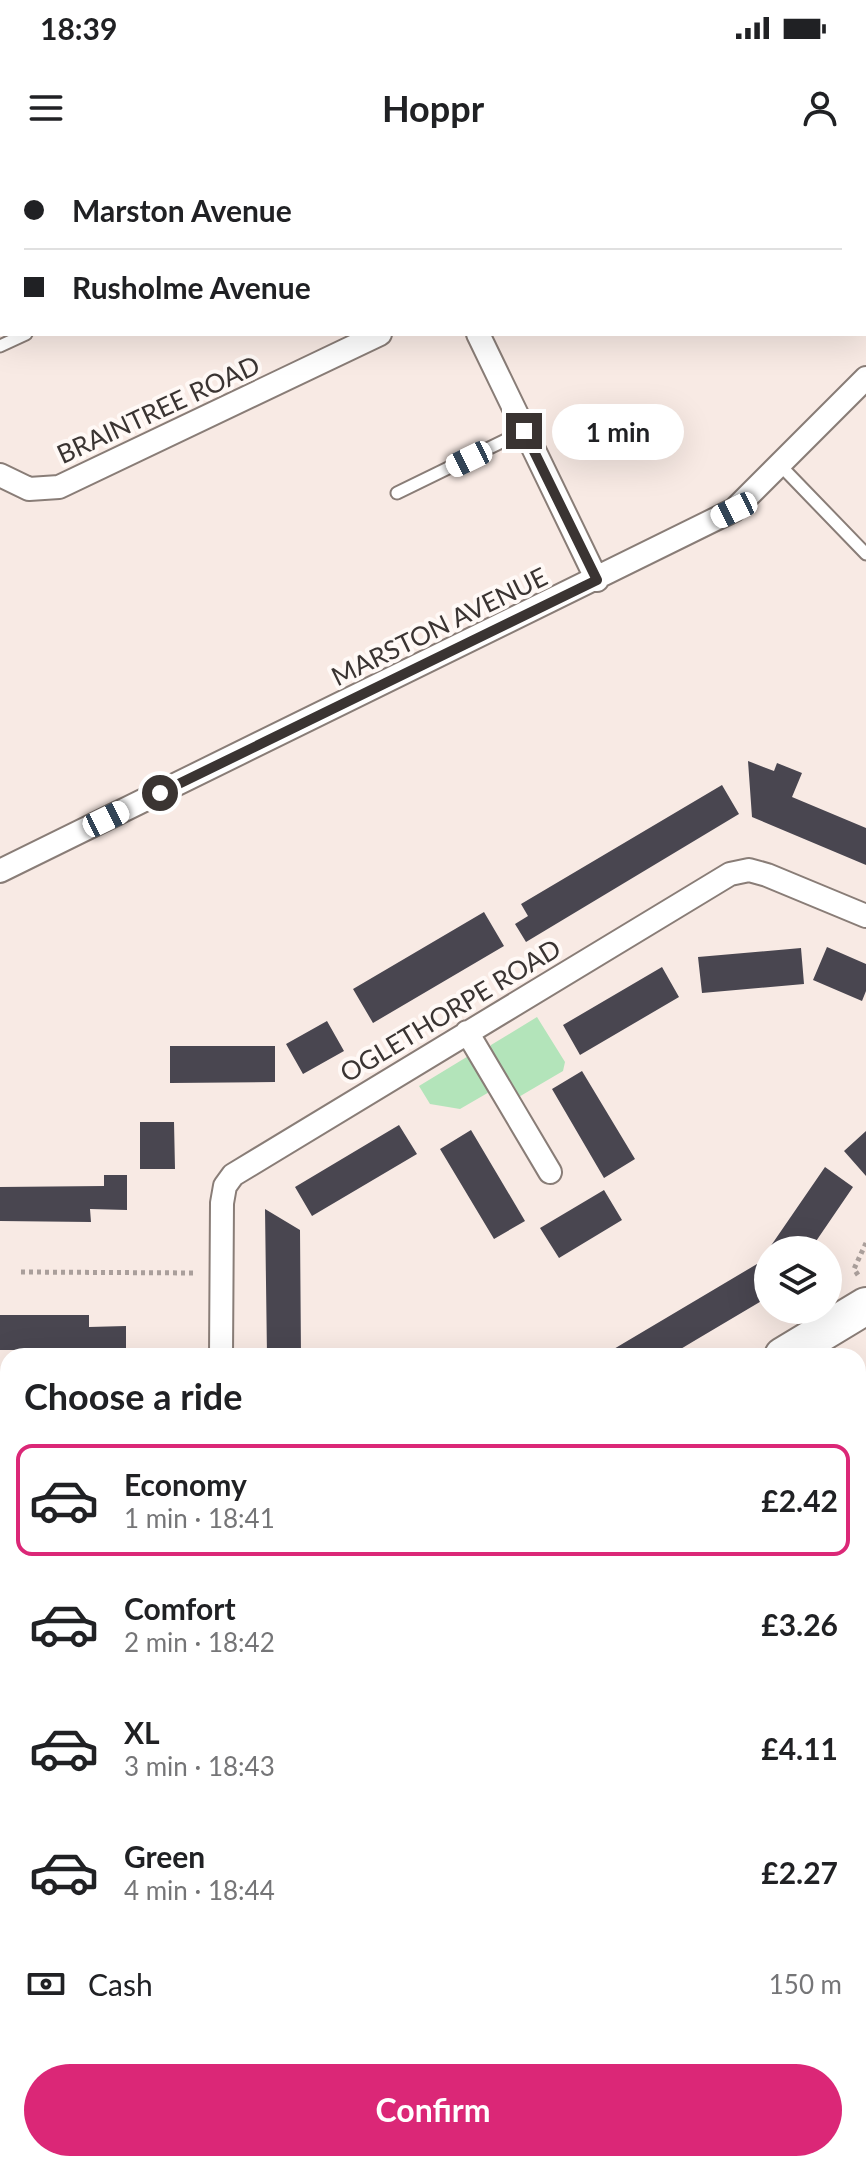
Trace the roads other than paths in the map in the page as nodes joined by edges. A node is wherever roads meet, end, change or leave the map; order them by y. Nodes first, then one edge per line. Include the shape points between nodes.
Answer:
1 (22, 336) edge
2 (376, 336) edge
3 (479, 336) edge
4 (0, 346) edge
5 (866, 378) edge
6 (524, 431) junction
7 (780, 465) junction
8 (0, 475) edge
9 (397, 493) dead end
10 (866, 554) edge
11 (597, 580) junction
12 (0, 871) edge
13 (866, 916) edge
14 (467, 1032) junction
15 (550, 1172) dead end
16 (862, 1291) edge
17 (221, 1348) edge
18 (793, 1348) edge

1 - 4 lane
2 - 8 street, BRAINTREE ROAD via 59,487 29,489
3 - 6 street
5 - 7 street, MARSTON AVENUE
6 - 9 lane
6 - 11 street
7 - 10 lane
7 - 11 street, MARSTON AVENUE via 734,510
11 - 12 street, MARSTON AVENUE
13 - 14 street, OGLETHORPE ROAD via 767,875 749,870 730,874
14 - 15 street
14 - 17 street, OGLETHORPE ROAD via 233,1175 222,1203
16 - 18 main road

